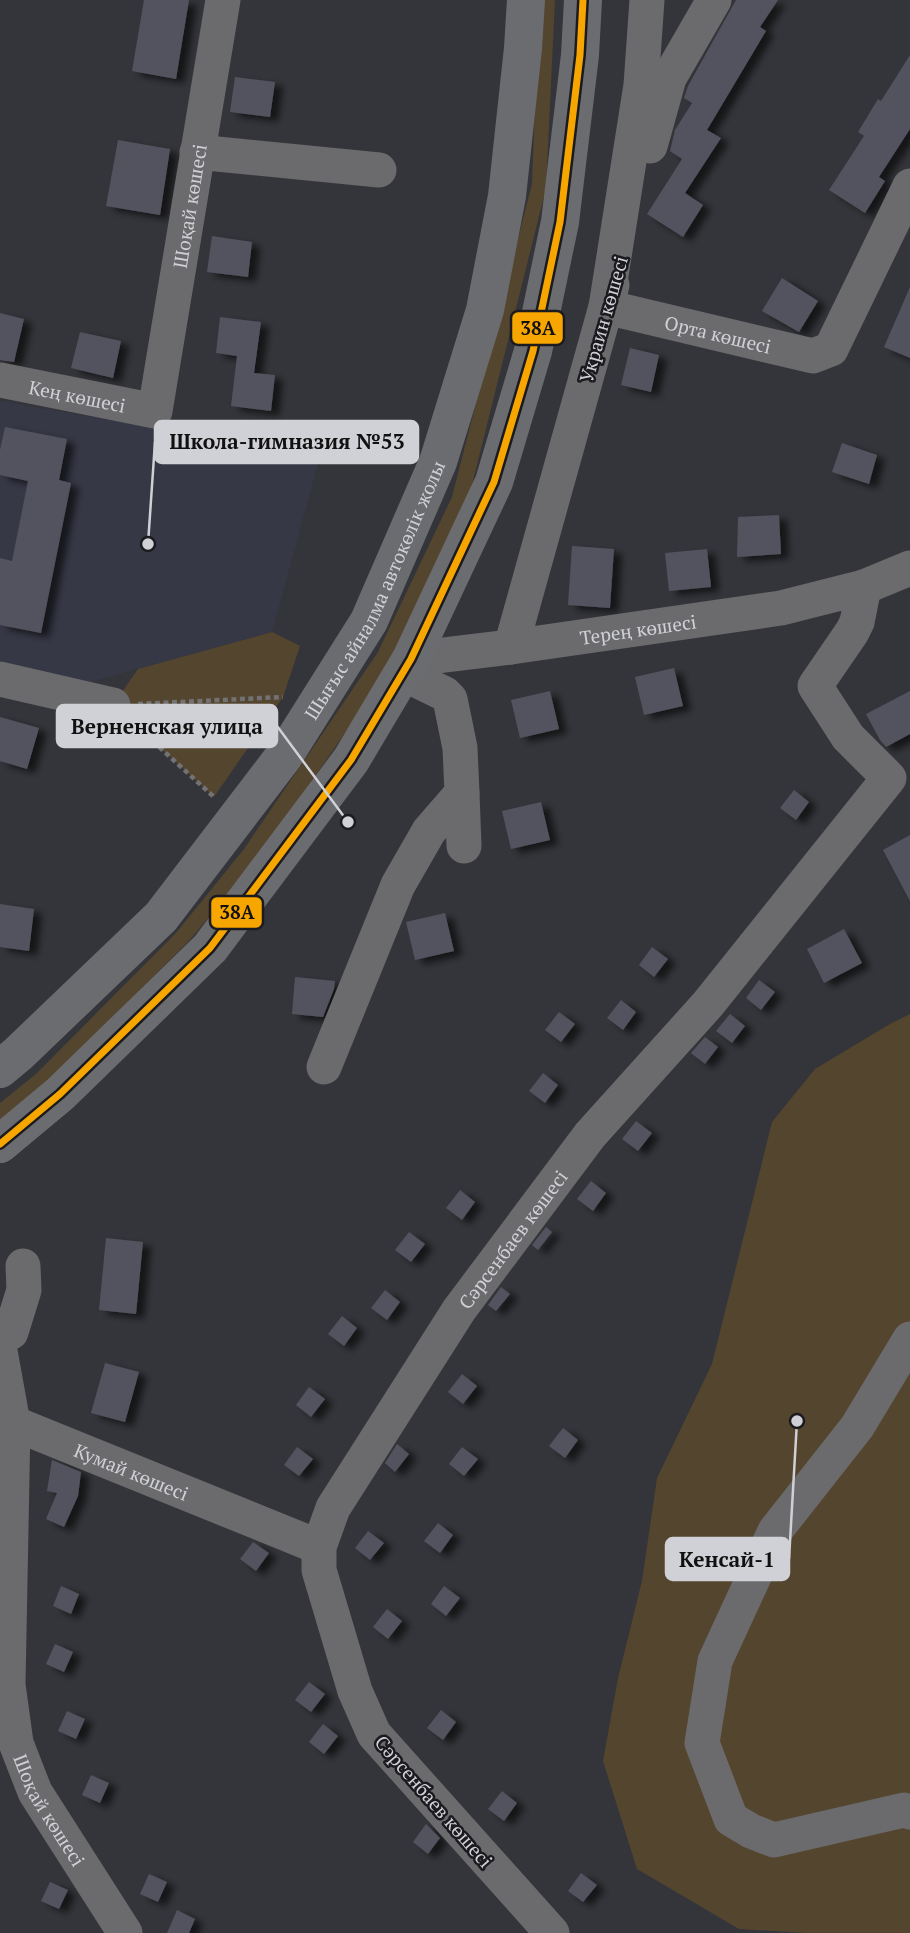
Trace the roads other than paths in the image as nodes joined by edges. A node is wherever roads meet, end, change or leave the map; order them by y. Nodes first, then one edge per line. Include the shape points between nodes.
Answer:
1 (223, 0) edge
2 (526, 0) edge
3 (583, 0) edge
4 (647, 0) edge
5 (714, 0) edge
6 (197, 152) junction
7 (379, 170) dead end
8 (910, 186) edge
9 (606, 307) junction
10 (0, 380) edge
11 (155, 411) joint
12 (910, 568) edge
13 (864, 587) junction
14 (511, 647) junction
15 (407, 666) junction
16 (0, 679) edge
17 (113, 705) road end
18 (462, 793) junction
19 (464, 846) dead end
20 (324, 1067) dead end
21 (0, 1069) edge
22 (0, 1144) edge
23 (23, 1266) dead end
24 (0, 1334) edge
25 (910, 1339) edge
26 (0, 1351) edge
27 (13, 1423) junction
28 (319, 1547) junction
29 (910, 1812) edge
30 (125, 1933) edge
31 (552, 1933) edge

1 - 6 street, Шоқай көшесі
2 - 21 main road, Шығыс айналма автокөлік жолы via 506,196 485,310 438,462 369,621 285,756 161,917
3 - 15 main road via 560,222 533,351 494,482
4 - 9 street via 641,85
5 - 9 street, Украин көшесі via 669,78
6 - 7 street
6 - 11 street, Шоқай көшесі
8 - 9 street, Орта көшесі via 831,349 813,356
9 - 14 street, Украин көшесі
10 - 11 street, Кең көшесі
12 - 13 street, Терең көшесі
13 - 14 street, Терең көшесі via 780,608
13 - 28 street, Сәрсенбаев көшесі via 852,632 815,686 848,737 889,778 708,1004 590,1135 459,1310 332,1508
14 - 15 street, Терең көшесі
15 - 18 street via 450,699 460,748
15 - 22 main road via 351,760 210,948 60,1094
16 - 17 street
18 - 19 street
18 - 20 street via 429,831 398,885
23 - 24 street via 24,1290 11,1332
25 - 29 street via 857,1427 775,1531 715,1661 702,1743 731,1819 774,1840
26 - 27 street
27 - 28 street, Кумай көшесі
27 - 30 street, Шоқай көшесі via 8,1685 16,1742 35,1792
28 - 31 street, Сәрсенбаев көшесі via 319,1570 355,1690 374,1734

